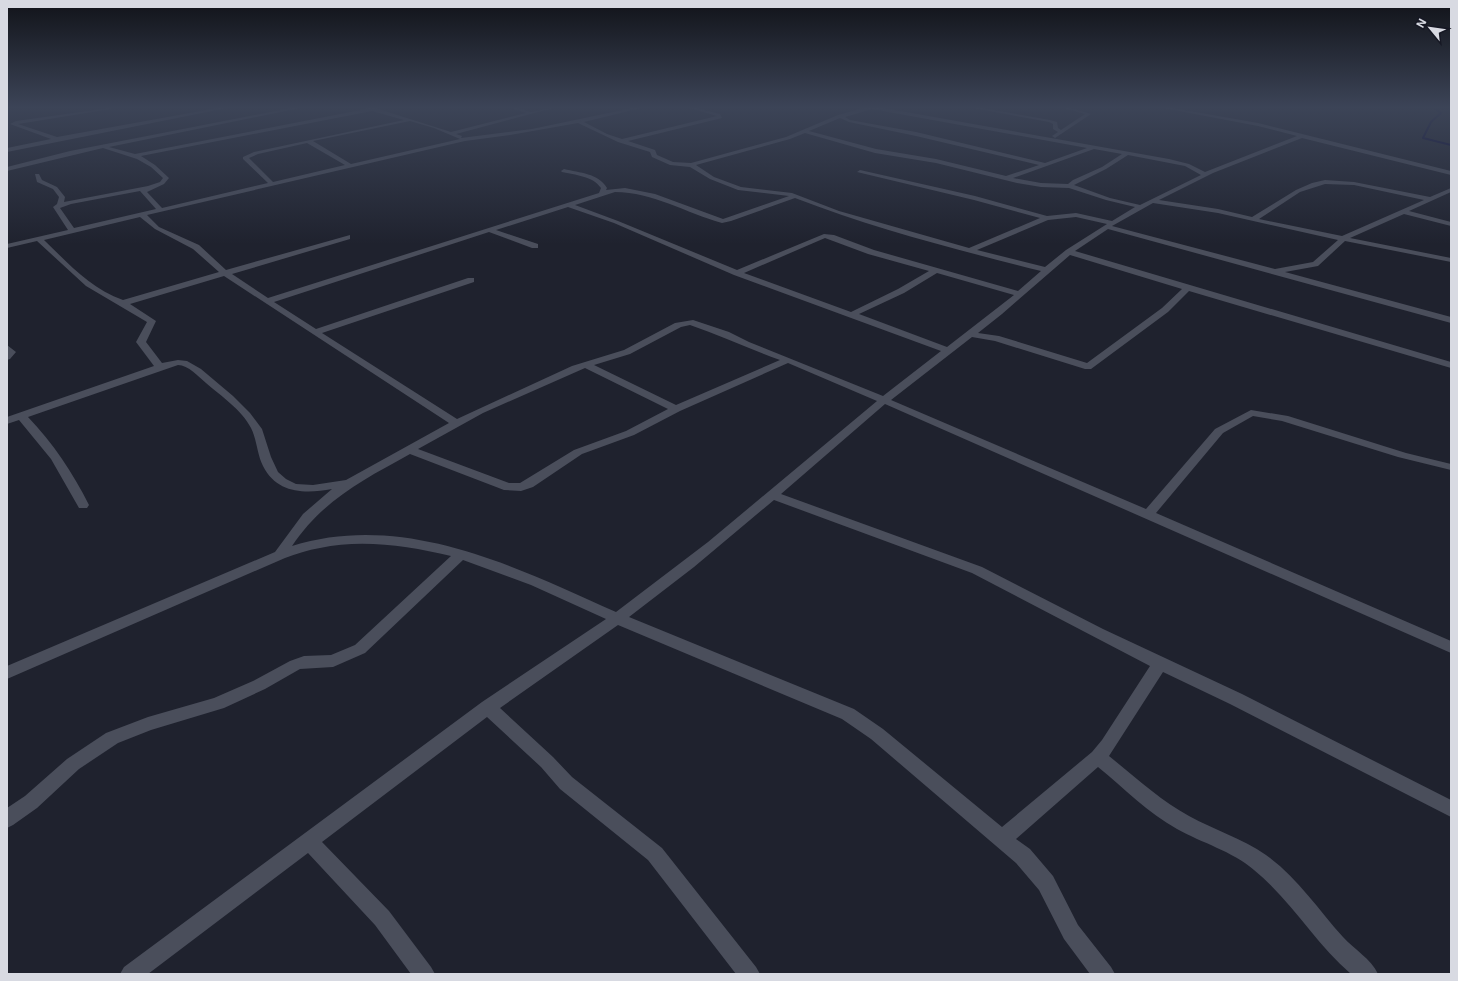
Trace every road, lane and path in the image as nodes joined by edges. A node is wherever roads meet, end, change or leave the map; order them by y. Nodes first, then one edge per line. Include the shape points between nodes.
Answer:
1 (69, 153) edge
2 (125, 153) edge
3 (148, 153) edge
4 (257, 153) edge
5 (328, 153) edge
6 (406, 153) edge
7 (653, 153) edge
8 (735, 153) edge
9 (886, 153) edge
10 (996, 153) edge
11 (1078, 153) edge
12 (1119, 153) edge
13 (1255, 153) edge
14 (1376, 153) edge
15 (1126, 154) junction
16 (137, 155) junction
17 (1044, 164) junction
18 (691, 165) junction
19 (350, 166) junction
20 (7, 169) edge
21 (564, 170) dead end
22 (860, 172) dead end
23 (1451, 173) edge
24 (1204, 174) junction
25 (37, 175) dead end
26 (1008, 178) junction
27 (272, 184) junction
28 (1070, 186) junction
29 (147, 188) junction
30 (1451, 190) edge
31 (602, 193) junction
32 (795, 196) junction
33 (1429, 199) junction
34 (1154, 201) junction
35 (567, 204) junction
36 (60, 205) junction
37 (1142, 206) junction
38 (160, 210) junction
39 (1405, 212) junction
40 (141, 214) junction
41 (1047, 218) junction
42 (1254, 219) junction
43 (1451, 224) edge
44 (1109, 225) junction
45 (490, 230) junction
46 (72, 231) junction
47 (347, 237) dead end
48 (1344, 238) junction
49 (39, 239) junction
50 (7, 246) edge
51 (535, 246) dead end
52 (968, 251) junction
53 (1070, 252) junction
54 (1451, 260) edge
55 (936, 270) junction
56 (1047, 270) junction
57 (224, 272) junction
58 (1274, 272) junction
59 (737, 274) junction
60 (1317, 274) junction
61 (471, 280) dead end
62 (1187, 288) junction
63 (1020, 294) junction
64 (267, 301) junction
65 (123, 304) junction
66 (853, 314) junction
67 (1451, 320) edge
68 (315, 332) junction
69 (970, 334) junction
70 (7, 348) edge
71 (948, 350) junction
72 (7, 357) edge
73 (788, 360) junction
74 (586, 364) junction
75 (1451, 365) edge
76 (160, 367) junction
77 (885, 400) junction
78 (676, 409) junction
79 (21, 416) junction
80 (7, 421) edge
81 (457, 423) junction
82 (411, 450) junction
83 (1451, 467) edge
84 (350, 482) junction
85 (772, 495) junction
86 (82, 505) dead end
87 (1148, 514) junction
88 (461, 554) junction
89 (280, 555) junction
90 (618, 618) junction
91 (1451, 647) edge
92 (1160, 664) junction
93 (7, 673) edge
94 (488, 707) junction
95 (1098, 757) junction
96 (1451, 809) edge
97 (7, 819) edge
98 (1002, 839) junction
99 (309, 841) junction
100 (131, 974) edge
101 (424, 974) edge
102 (749, 974) edge
103 (1104, 974) edge
104 (1367, 974) edge

1 - 20 street
2 - 16 street
3 - 16 street
4 - 27 street via 245,158
5 - 19 street
6 - 19 street
7 - 18 street via 654,156 665,162
8 - 18 street
9 - 26 street via 936,161
10 - 17 street
11 - 17 street
12 - 15 street
13 - 24 street
14 - 23 street
15 - 24 street via 1187,165
15 - 28 street
16 - 29 street via 166,178 162,183
17 - 26 street
18 - 32 street via 712,178 740,189
19 - 27 street
21 - 31 street via 583,175 603,185
22 - 41 street via 975,198
24 - 34 street
25 - 36 street via 39,181 55,188 62,197
26 - 28 street via 1041,186
27 - 38 street
28 - 37 street via 1108,199
29 - 36 street
29 - 38 street via 143,191
30 - 33 street
31 - 32 street via 619,190 641,193 722,221
31 - 35 street
32 - 52 street via 837,212
33 - 39 street
33 - 42 street via 1356,185 1315,183 1285,198
34 - 37 street
34 - 42 street
35 - 45 street
35 - 59 street via 616,222
36 - 46 street via 56,207
37 - 44 street
38 - 40 street
39 - 43 street
39 - 48 street
40 - 46 street
40 - 57 street via 162,231 196,247
41 - 44 street via 1076,215
41 - 52 street
42 - 48 street
44 - 53 street
44 - 58 street
45 - 51 street
45 - 64 street
46 - 49 street
47 - 57 street
48 - 54 street
48 - 60 street
49 - 50 street
49 - 65 street via 88,283
52 - 56 street
53 - 56 street
53 - 62 street
55 - 59 street via 824,236
55 - 63 street
55 - 66 street via 901,291
56 - 63 street
57 - 64 street
57 - 65 street
58 - 60 street
58 - 60 street
59 - 66 street
60 - 67 street
61 - 68 street
62 - 69 street via 1165,310 1088,368 996,338
62 - 75 street
63 - 69 street
64 - 68 street
65 - 76 street via 152,321 141,342
66 - 71 street
68 - 81 street
69 - 71 street
70 - 72 street via 11,352
71 - 77 street
73 - 74 street via 690,322 678,325 627,352
73 - 77 street
73 - 78 street
74 - 78 street
74 - 81 street
76 - 79 street
76 - 84 street via 180,363 192,367 251,420 259,437 264,459 280,480 293,487 308,489
77 - 85 street
77 - 87 street
78 - 82 street via 630,432 578,452 521,487 508,487
79 - 80 street
79 - 86 street via 74,485
81 - 82 street
82 - 84 street
83 - 87 street via 1417,460 1284,418 1250,413 1219,432
84 - 89 street via 307,516
85 - 90 street via 688,565
85 - 92 street via 977,570
87 - 91 street
88 - 89 street via 425,546 358,541 327,542
88 - 90 street via 524,577
88 - 97 street via 360,649 334,661 304,662 218,703 148,724 112,738 73,764 31,802
89 - 93 street
90 - 94 street
90 - 98 street via 848,714 877,734
92 - 95 street
92 - 96 street via 1236,699
94 - 99 street
94 - 102 street via 566,783 654,854
95 - 98 street
95 - 104 street via 1164,811 1245,852 1260,863
98 - 103 street via 1023,856 1046,882 1071,932
99 - 100 street
99 - 101 street via 382,918

